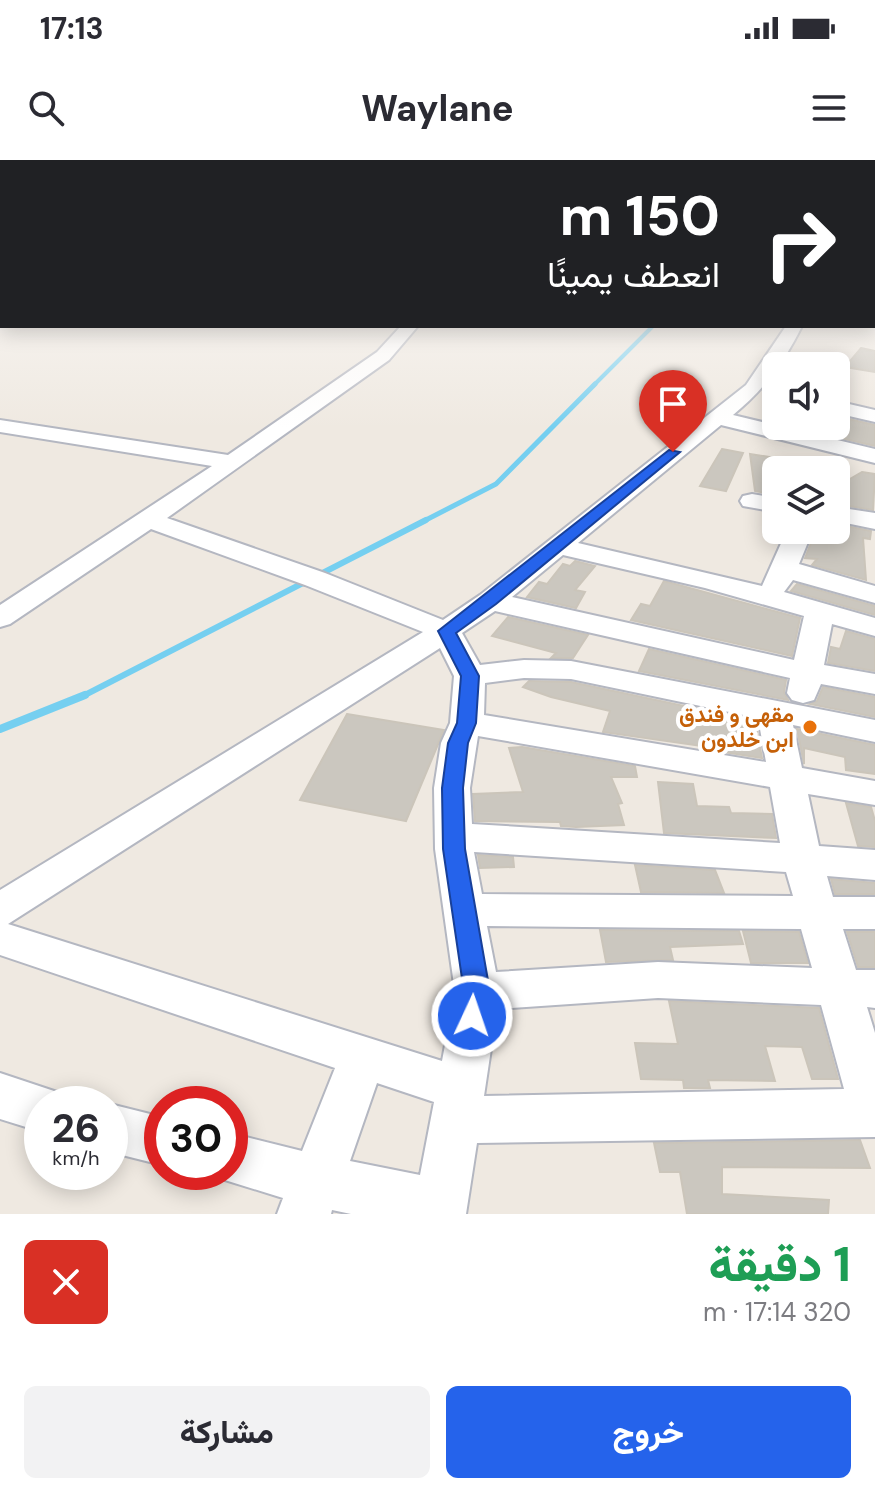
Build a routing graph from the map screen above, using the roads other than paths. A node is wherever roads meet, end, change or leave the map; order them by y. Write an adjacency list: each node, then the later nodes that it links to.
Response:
1 (407, 329): 12 (street)
2 (792, 329): 3 (street)
3 (781, 352)
4 (762, 394): 7 (street)
5 (850, 410): 6 (street)
6 (874, 414)
7 (718, 418): 9 (street); 17 (street)
8 (0, 426): 12 (street)
9 (826, 446): 10 (street); 11 (street)
10 (823, 456)
11 (875, 456)
12 (231, 462): 14 (street)
13 (850, 517): 15 (street)
14 (146, 519): 22 (street); 27 (street)
15 (875, 521)
16 (795, 544): 18 (street)
17 (559, 546): 21 (street); 23 (street)
18 (786, 569): 20 (street); 21 (street)
19 (0, 591): 22 (street)
20 (875, 595)
21 (770, 596): 24 (street)
22 (34, 597): 25 (street)
23 (490, 601): 27 (street); 28 (street)
24 (820, 610): 26 (street); 28 (street)
25 (0, 618)
26 (875, 627)
27 (446, 631): 29 (street); 39 (street)
28 (807, 672): 30 (street); 31 (street)
29 (470, 676): 31 (street); 32 (street)
30 (875, 684)
31 (786, 713): 33 (street); 34 (street)
32 (467, 723): 34 (street); 36 (street)
33 (875, 731)
34 (787, 777): 35 (street); 37 (street)
35 (875, 793)
36 (453, 837): 37 (street); 40 (street)
37 (803, 861): 38 (street); 41 (street)
38 (875, 865)
39 (0, 910)
40 (462, 910): 41 (street); 45 (street)
41 (817, 913): 42 (street); 44 (street)
42 (875, 913)
43 (0, 938): 46 (street)
44 (856, 988): 45 (street); 50 (street)
45 (477, 992): 49 (street)
46 (362, 1059): 49 (street); 52 (street)
47 (0, 1096): 48 (street)
48 (24, 1103)
49 (455, 1104): 50 (street); 53 (street)
50 (875, 1112)
51 (248, 1167): 52 (street)
52 (310, 1197): 53 (street)
53 (439, 1210)

